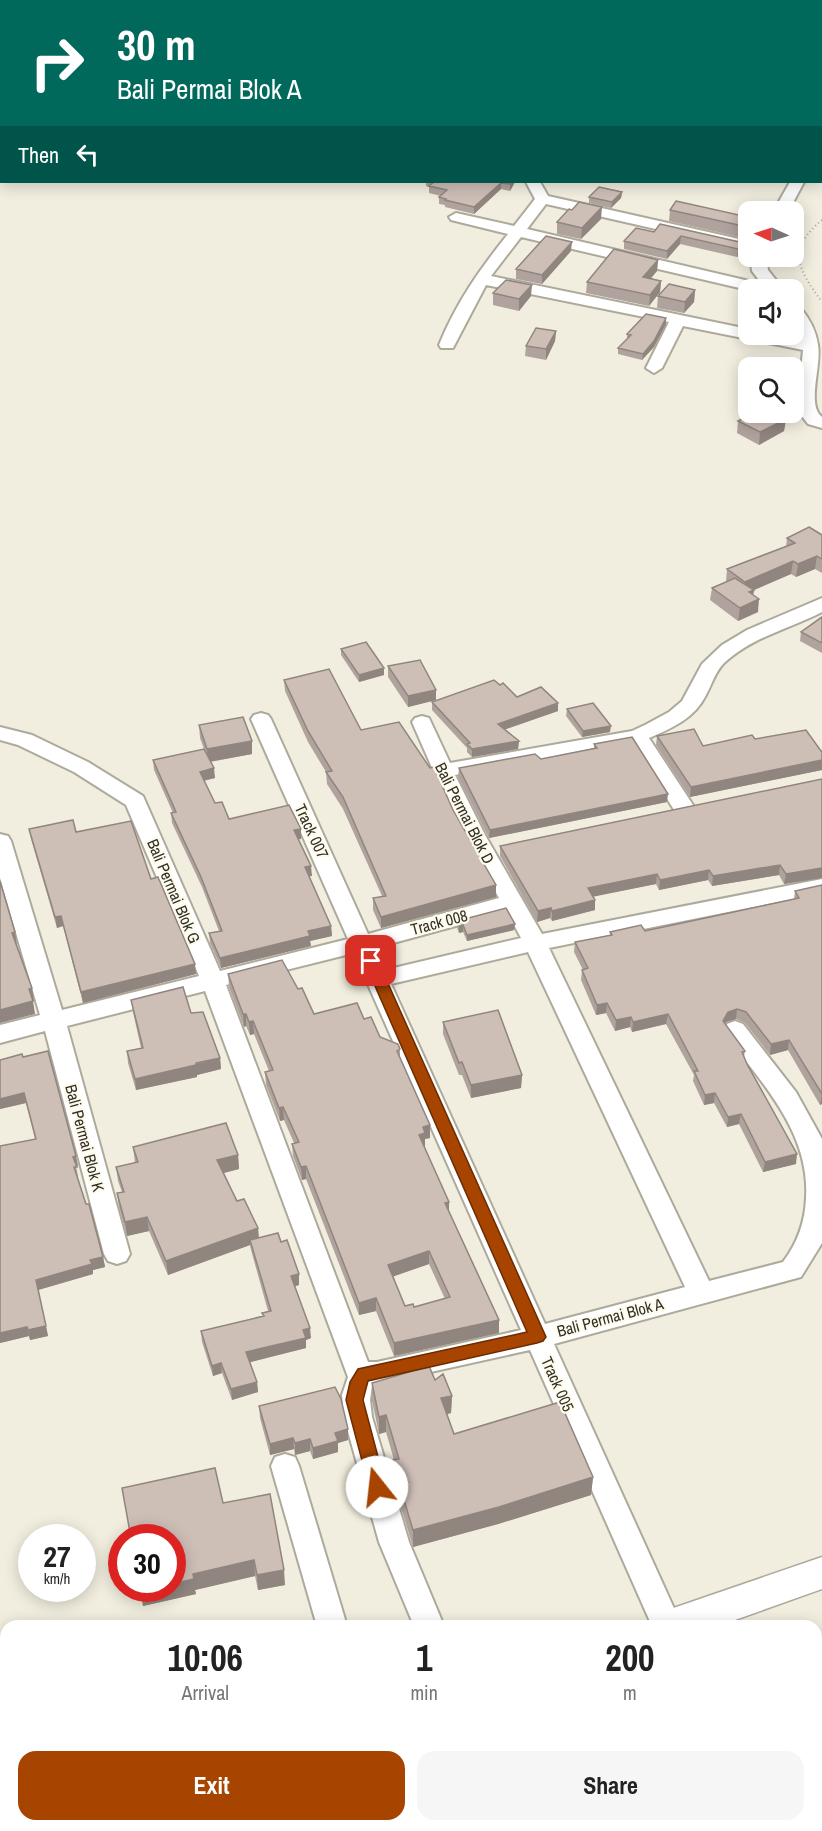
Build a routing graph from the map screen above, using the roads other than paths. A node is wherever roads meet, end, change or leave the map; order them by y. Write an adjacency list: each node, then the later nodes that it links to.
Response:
1 (534, 183): 3 (street)
2 (796, 183): 4 (street)
3 (543, 199): 6 (street); 7 (street)
4 (786, 201)
5 (456, 216): 6 (street)
6 (518, 231): 8 (street); 9 (street)
7 (738, 243)
8 (481, 279): 10 (street); 13 (street)
9 (738, 283)
10 (678, 320): 12 (street); 16 (street)
11 (804, 331): 15 (street)
12 (738, 332)
13 (447, 345)
14 (801, 345): 15 (street)
15 (811, 347): 17 (street)
16 (654, 368)
17 (822, 423)
18 (822, 604): 22 (street)
19 (261, 719): 32 (street, Track 007)
20 (422, 722): 23 (street, Bali Permai Blok D)
21 (0, 733): 35 (street, Bali Permai Blok G)
22 (637, 736): 23 (street); 25 (street)
23 (443, 771): 29 (street, Bali Permai Blok D)
24 (707, 803): 25 (street)
25 (684, 808): 26 (street)
26 (662, 813)
27 (0, 841): 36 (street, Bali Permai Blok K)
28 (504, 845): 29 (street)
29 (482, 850): 31 (street, Bali Permai Blok D)
30 (822, 886): 33 (street)
31 (514, 902): 32 (street, Track 008); 33 (street)
32 (363, 943): 34 (street, Track 005); 35 (street, Track 008)
33 (535, 943): 34 (street); 41 (street)
34 (379, 979): 42 (street, Track 005)
35 (213, 981): 36 (street, Track 008); 43 (street)
36 (54, 1022): 38 (street, Track 008); 40 (street, Bali Permai Blok K)
37 (735, 1030): 39 (street, Bali Permai Blok A)
38 (0, 1034)
39 (813, 1127): 41 (street, Bali Permai Blok A)
40 (117, 1254)
41 (701, 1292): 42 (street, Bali Permai Blok A)
42 (537, 1337): 43 (street, Bali Permai Blok A); 48 (street, Track 005)
43 (363, 1374): 47 (street)
44 (285, 1466): 46 (street)
45 (822, 1573): 49 (street)
46 (330, 1620)
47 (426, 1620)
48 (665, 1620)
49 (686, 1620)

